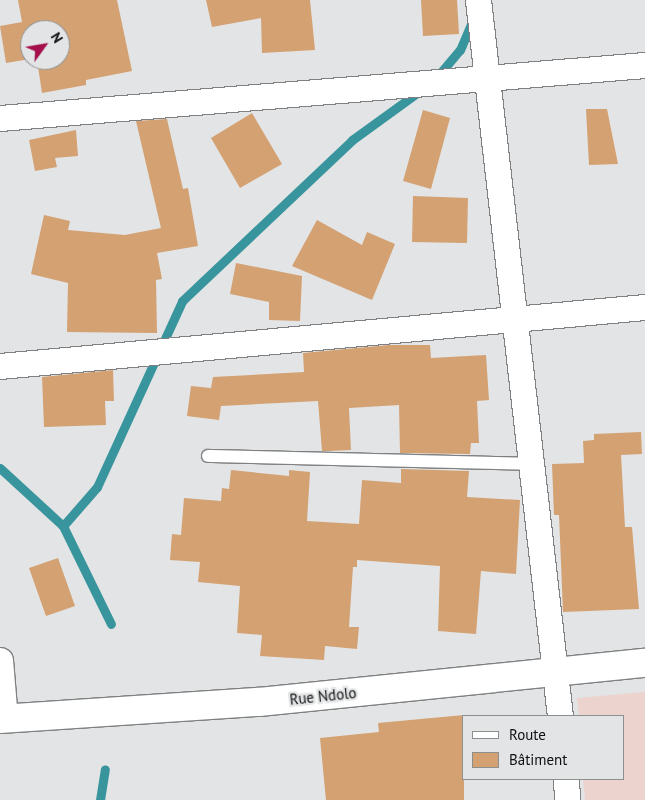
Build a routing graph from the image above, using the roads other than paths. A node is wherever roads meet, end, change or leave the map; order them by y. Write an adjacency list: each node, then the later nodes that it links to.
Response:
1 (478, 0): 3 (street)
2 (645, 65): 3 (street)
3 (487, 78): 4 (street); 6 (street)
4 (0, 118)
5 (645, 307): 6 (street)
6 (515, 319): 7 (street); 9 (street)
7 (0, 366)
8 (208, 456): 9 (lane)
9 (530, 464): 12 (street)
10 (0, 660): 14 (street)
11 (645, 663): 12 (main road, Rue Ndolo)
12 (556, 670): 13 (street); 14 (main road, Rue Ndolo)
13 (560, 715)
14 (2, 719)
15 (566, 780): 16 (street)
16 (567, 800)

